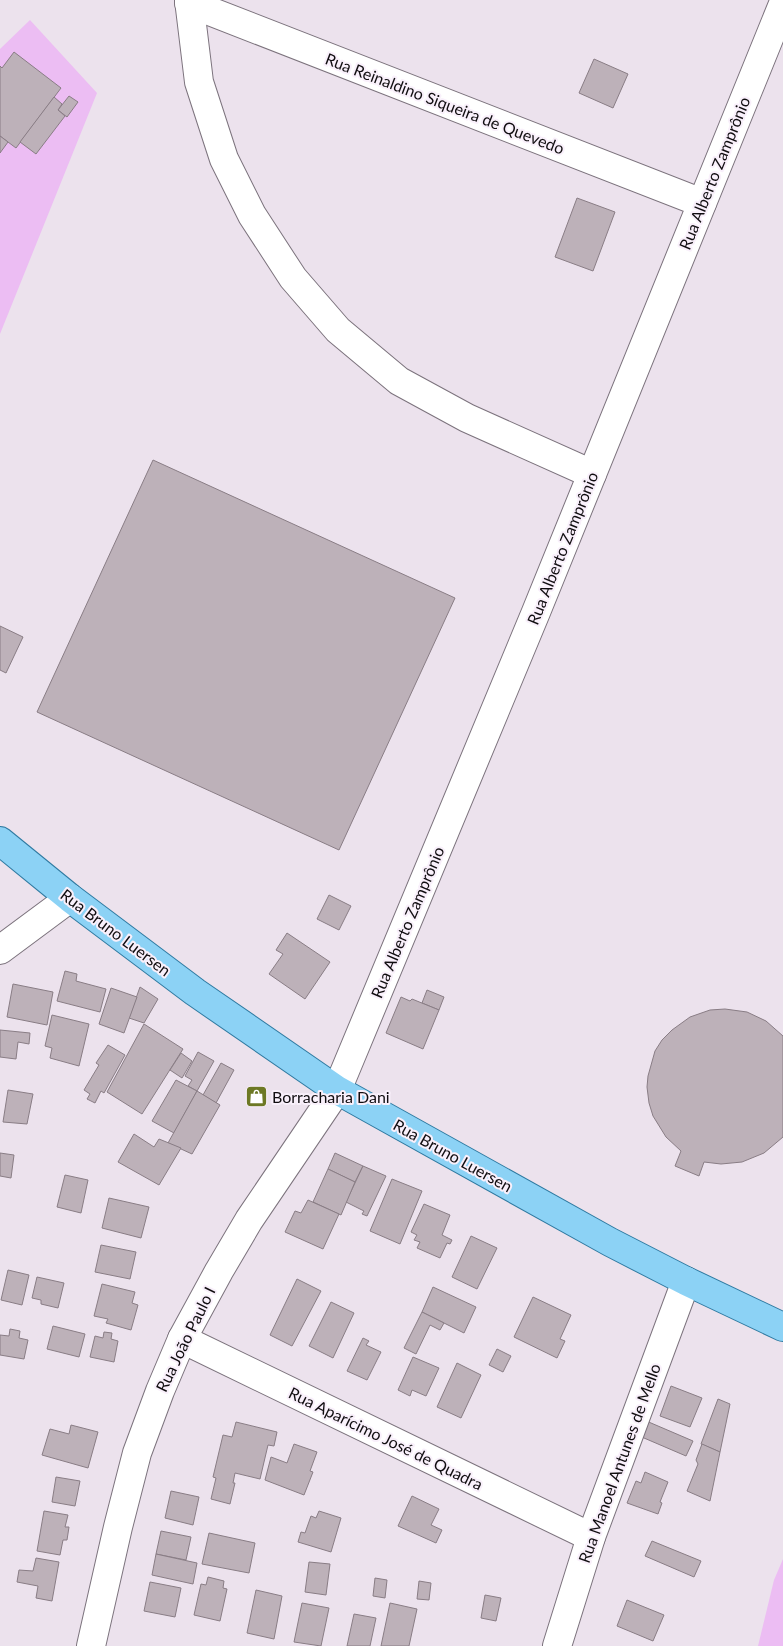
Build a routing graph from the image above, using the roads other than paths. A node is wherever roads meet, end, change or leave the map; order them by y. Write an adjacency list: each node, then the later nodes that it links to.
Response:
1 (189, 2): 3 (street, Rua Reinaldino Siqueira de Quevedo); 4 (street)
2 (783, 4): 3 (street, Rua Alberto Zamprônio)
3 (702, 203): 4 (street, Rua Alberto Zamprônio)
4 (592, 474): 8 (street, Rua Alberto Zamprônio)
5 (0, 841): 6 (main road, Rua Bruno Luersen)
6 (70, 898): 7 (street); 8 (main road, Rua Bruno Luersen)
7 (0, 950)
8 (337, 1090): 9 (main road, Rua Bruno Luersen); 11 (street, Rua João Paulo I)
9 (686, 1282): 10 (main road, Rua Bruno Luersen); 12 (street, Rua Manoel Antunes de Mello)
10 (783, 1327)
11 (182, 1338): 12 (street, Rua Aparícimo José de Quadra); 13 (street, Rua João Paulo I)
12 (591, 1537): 14 (street, Rua Manoel Antunes de Mello)
13 (94, 1645)
14 (557, 1646)

